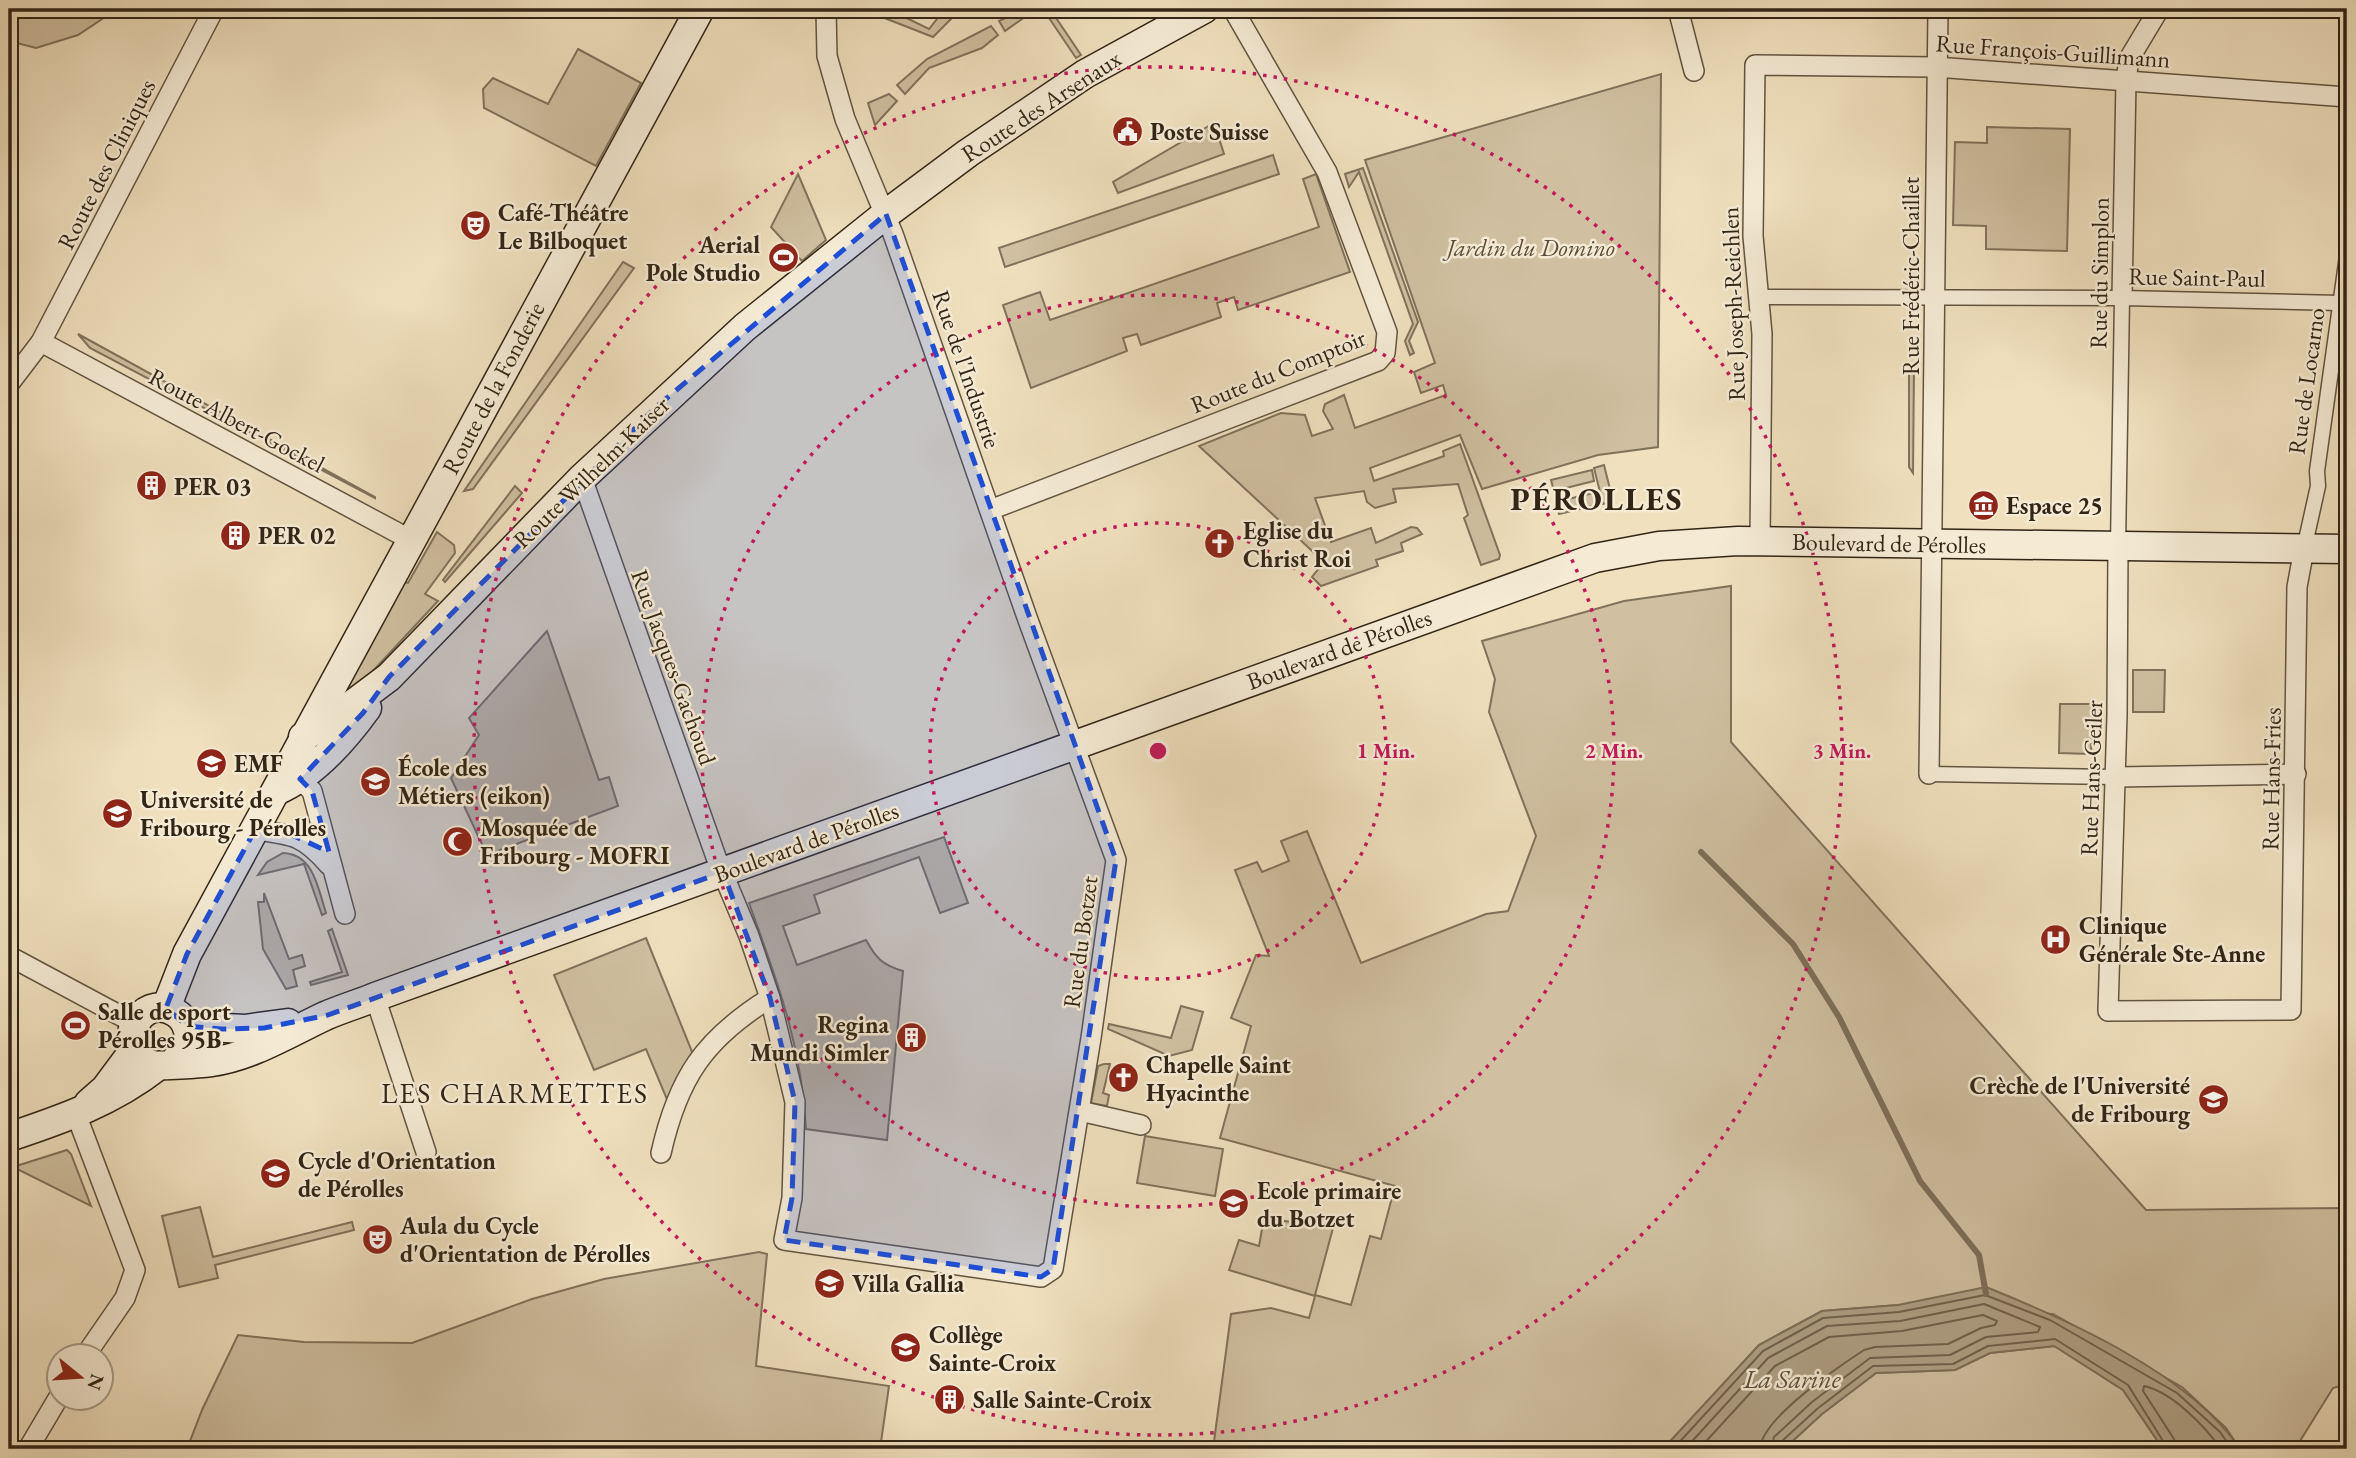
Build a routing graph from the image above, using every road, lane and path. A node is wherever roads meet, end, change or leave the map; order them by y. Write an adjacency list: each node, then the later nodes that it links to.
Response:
1 (214, 9): 20 (street, Route des Cliniques)
2 (700, 9): 24 (main road, Route de la Fonderie)
3 (826, 9): 14 (street, Rue de l'Industrie)
4 (1204, 9): 14 (main road, Route des Arsenaux)
5 (1233, 9): 23 (street, Route du Comptoir)
6 (1678, 9): 11 (street)
7 (1938, 9): 10 (street, Rue Frédéric-Chaillet)
8 (2159, 9): 12 (street, Rue du Simplon)
9 (1755, 65): 10 (street, Rue François-Guillimann); 16 (street, Rue Joseph-Reichlen)
10 (1935, 67): 12 (street, Rue François-Guillimann); 18 (street, Rue Frédéric-Chaillet)
11 (1695, 71)
12 (2126, 80): 13 (street, Rue François-Guillimann); 17 (street, Rue du Simplon)
13 (2347, 97)
14 (886, 214): 22 (main road, Route Wilhelm-Kaiser); 23 (street, Rue de l'Industrie)
15 (2347, 256): 19 (street, Rue de Locarno)
16 (1758, 297): 18 (street, Rue Saint-Paul); 25 (street, Rue Joseph-Reichlen)
17 (2122, 298): 18 (street, Rue Saint-Paul); 19 (street, Rue Saint-Paul); 27 (street, Rue du Simplon)
18 (1934, 299): 26 (street, Rue Frédéric-Chaillet)
19 (2340, 303): 28 (street, Rue de Locarno)
20 (41, 342): 21 (street, Route des Cliniques); 24 (street, Route Albert-Gockel)
21 (9, 384)
22 (582, 478): 30 (main road, Route Wilhelm-Kaiser); 39 (street, Rue Jacques-Gachoud)
23 (990, 510): 32 (street, Rue de l'Industrie)
24 (411, 540): 31 (main road, Route de la Fonderie)
25 (1760, 541): 26 (main road, Boulevard de Pérolles); 32 (main road, Boulevard de Pérolles)
26 (1931, 543): 27 (main road, Boulevard de Pérolles); 33 (street, Rue Frédéric-Chaillet)
27 (2119, 546): 28 (main road, Boulevard de Pérolles); 35 (street, Rue Hans-Geiler)
28 (2304, 548): 29 (main road, Boulevard de Pérolles); 34 (street, Rue Hans-Fries)
29 (2347, 549)
30 (389, 677): 31 (main road, Route Wilhelm-Kaiser); 36 (main road)
31 (303, 737): 36 (main road, Route de la Fonderie)
32 (1075, 744): 39 (main road, Boulevard de Pérolles); 49 (street, Rue du Botzet)
33 (1929, 774): 35 (street)
34 (2296, 774): 35 (street); 44 (street, Rue Hans-Fries)
35 (2116, 777): 44 (street, Rue Hans-Geiler)
36 (288, 780): 37 (main road); 38 (street)
37 (255, 830): 38 (street); 46 (main road)
38 (330, 865): 40 (street)
39 (723, 872): 42 (main road, Boulevard de Pérolles); 43 (street, Rue Jacques-Gachoud)
40 (345, 914)
41 (9, 956): 47 (street)
42 (375, 997): 45 (main road, Boulevard de Pérolles); 53 (street)
43 (770, 998): 54 (street); 55 (street, Rue Jacques-Gachoud)
44 (2108, 1011)
45 (328, 1015): 46 (main road, Boulevard de Pérolles); 48 (main road, Boulevard de Pérolles)
46 (176, 1017): 47 (main road, Boulevard de Pérolles); 48 (main road)
47 (134, 1037): 48 (main road); 50 (main road)
48 (166, 1064): 50 (main road)
49 (1080, 1111): 51 (street); 55 (street, Rue du Botzet)
50 (76, 1114): 52 (main road); 56 (street)
51 (1140, 1125)
52 (9, 1137)
53 (426, 1152)
54 (661, 1153)
55 (1053, 1269)
56 (95, 1342)
57 (50, 1412): 58 (street)
58 (28, 1449)

